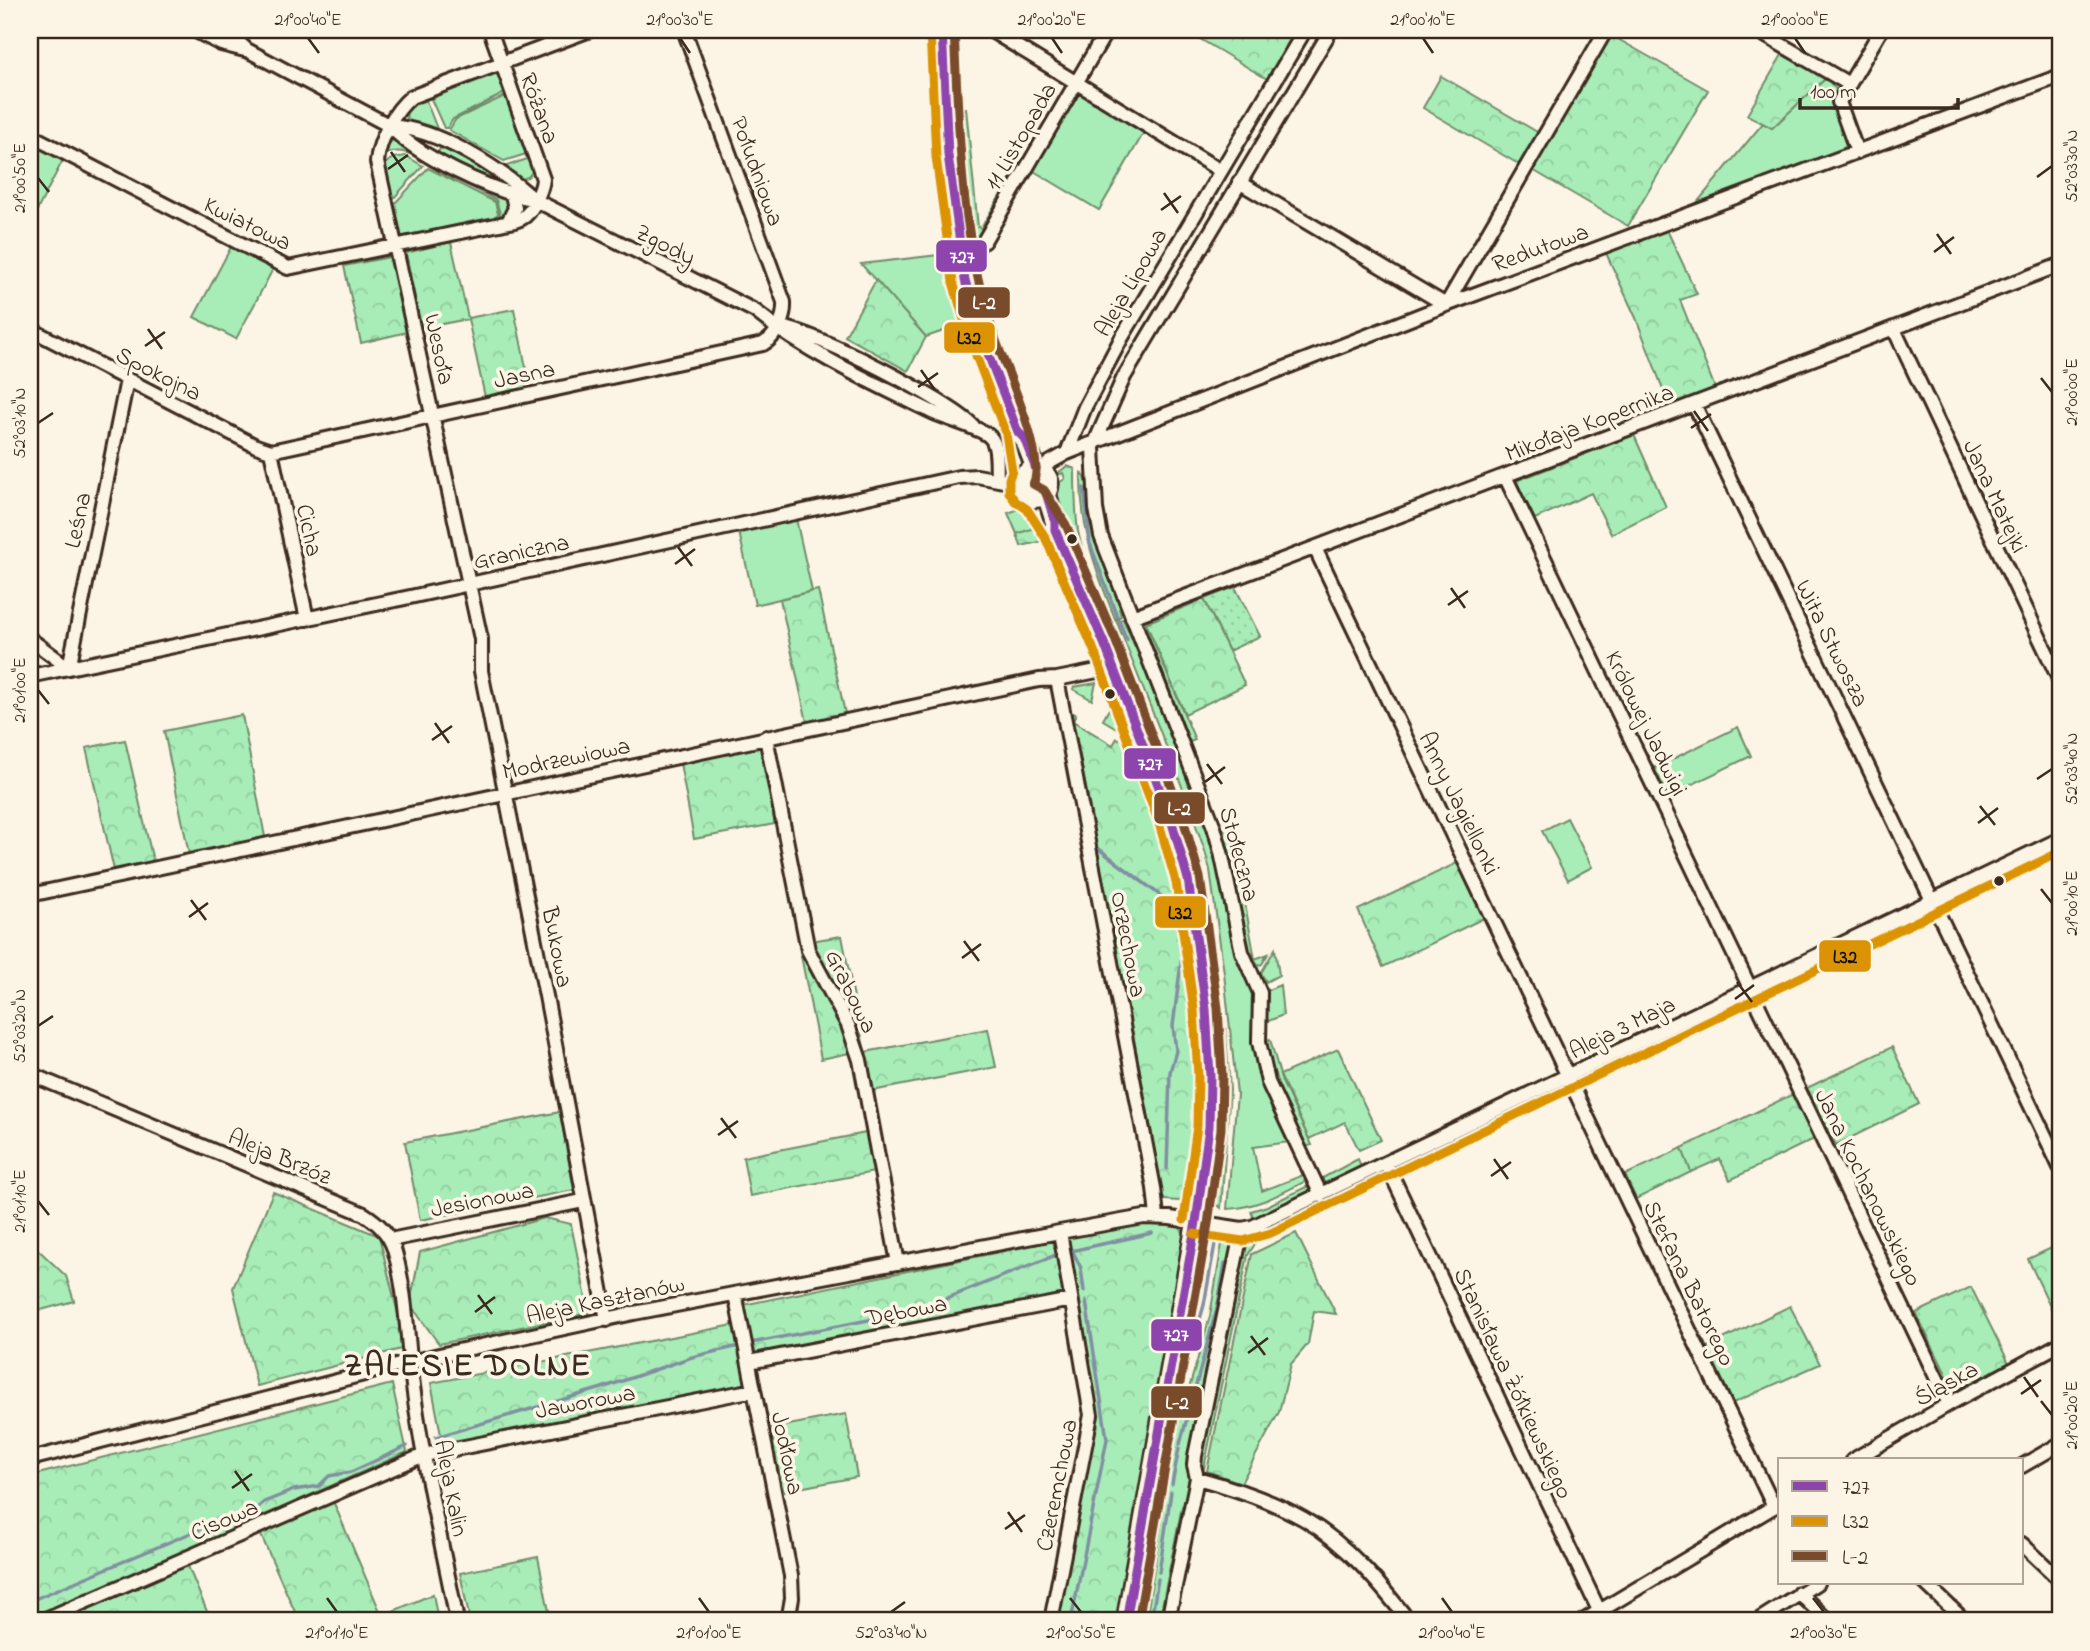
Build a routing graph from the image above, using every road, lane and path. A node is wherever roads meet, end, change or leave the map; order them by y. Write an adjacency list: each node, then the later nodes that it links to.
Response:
1 (194, 30): 14 (street)
2 (220, 30): 14 (street)
3 (490, 30): 15 (street, Różana)
4 (590, 30): 15 (street, Wesoła)
5 (684, 30): 32 (street, Południowa)
6 (942, 30): 29 (street)
7 (990, 30): 17 (street)
8 (1107, 30): 17 (street, 11 Listopada)
9 (1305, 30): 23 (street, Aleja Lipowa)
10 (1331, 30): 24 (street, Aleja Lipowa)
11 (1606, 30): 31 (street)
12 (1756, 30): 18 (street)
13 (1881, 30): 18 (street)
14 (247, 50): 19 (street)
15 (502, 63): 19 (street, Wesoła); 22 (street, Różana)
16 (2060, 76): 21 (street, Redutowa)
17 (1076, 83): 23 (street); 29 (street, 11 Listopada)
18 (1849, 84): 21 (street)
19 (390, 125): 25 (street); 25 (street); 28 (street, Wesoła)
20 (30, 135): 28 (street, Kwiatowa)
21 (1857, 152): 31 (street, Redutowa)
22 (537, 160): 25 (street); 26 (street, Różana)
23 (1221, 171): 40 (street, Aleja Lipowa)
24 (1239, 183): 31 (street); 38 (street, Aleja Lipowa)
25 (515, 189): 26 (street, Zgody); 27 (street)
26 (535, 200): 27 (street, Kwiatowa); 32 (street, Zgody)
27 (508, 222): 28 (street, Kwiatowa)
28 (396, 247): 37 (street, Wesoła)
29 (961, 252): 41 (street)
30 (2060, 265): 34 (street, Mikołaja Kopernika)
31 (1446, 305): 38 (street, Redutowa)
32 (779, 327): 37 (street, Jasna); 43 (street, Zgody)
33 (30, 329): 35 (street, Spokojna)
34 (1894, 329): 36 (street, Mikołaja Kopernika); 54 (street, Jana Matejki)
35 (127, 380): 39 (street, Spokojna); 50 (street, Leśna)
36 (1694, 404): 42 (street, Mikołaja Kopernika); 59 (street, Wita Stwosza)
37 (433, 416): 39 (street, Jasna); 46 (street, Wesoła)
38 (1094, 442): 40 (street, Redutowa); 47 (street, Stołeczna)
39 (271, 451): 48 (street, Cicha)
40 (1067, 453): 41 (street, Redutowa)
41 (1031, 474): 43 (street, Graniczna); 44 (street); 44 (street)
42 (1505, 476): 45 (street, Mikołaja Kopernika); 60 (street, Królowej Jadwigi)
43 (997, 479): 46 (street, Graniczna)
44 (1040, 496): 51 (street)
45 (1315, 548): 47 (street, Mikołaja Kopernika); 62 (street, Anny Jagiellonki)
46 (469, 584): 48 (street, Graniczna); 56 (street, Bukowa)
47 (1132, 617): 65 (street, Stołeczna)
48 (307, 619): 50 (street, Graniczna)
49 (30, 639): 50 (street)
50 (69, 668): 52 (street, Graniczna)
51 (1112, 668): 53 (street, Modrzewiowa); 68 (street)
52 (30, 676)
53 (1057, 679): 55 (street, Modrzewiowa); 67 (street, Orzechowa)
54 (2060, 681)
55 (766, 737): 56 (street, Modrzewiowa); 72 (street, Grabowa)
56 (505, 792): 58 (street, Modrzewiowa); 66 (street, Bukowa)
57 (2060, 839): 59 (street, Aleja 3 Maja)
58 (30, 895)
59 (1934, 900): 60 (street, Aleja 3 Maja); 64 (street, Wita Stwosza)
60 (1750, 988): 62 (street, Aleja 3 Maja); 80 (street, Jana Kochanowskiego)
61 (30, 1074): 71 (street, Aleja Brzóz)
62 (1568, 1077): 63 (street, Aleja 3 Maja); 87 (street, Stefana Batorego)
63 (1386, 1163): 65 (street, Aleja 3 Maja); 93 (street, Stanisława Żółkiewskiego)
64 (2060, 1167)
65 (1321, 1195): 69 (street, Aleja 3 Maja)
66 (583, 1201): 71 (street, Jesionowa); 75 (street, Bukowa)
67 (1157, 1217): 68 (street, Aleja Kasztanów); 70 (street, Aleja Kasztanów)
68 (1196, 1222): 69 (street, Aleja 3 Maja); 98 (street)
69 (1242, 1229): 86 (street)
70 (1060, 1232): 72 (street, Aleja Kasztanów); 74 (street, Czeremchowa)
71 (390, 1240): 77 (street)
72 (898, 1263): 73 (street, Aleja Kasztanów)
73 (735, 1294): 75 (street, Aleja Kasztanów); 78 (street, Jodłowa)
74 (1071, 1300): 78 (street, Dębowa); 97 (street, Czeremchowa)
75 (607, 1320): 77 (street, Aleja Kasztanów)
76 (2060, 1344): 80 (street, Śląska)
77 (412, 1362): 82 (street, Aleja Kalin); 84 (street, Aleja Kasztanów)
78 (749, 1362): 79 (street, Jodłowa)
79 (754, 1390): 82 (street, Jaworowa); 96 (street, Jodłowa)
80 (1949, 1404): 83 (street, Śląska)
81 (2060, 1444): 85 (street)
82 (424, 1455): 94 (street, Cisowa); 95 (street, Aleja Kalin)
83 (1856, 1458)
84 (30, 1459)
85 (2024, 1465)
86 (1197, 1478): 99 (street); 100 (street)
87 (1777, 1505): 93 (street)
88 (2024, 1546): 89 (street)
89 (2060, 1580)
90 (1815, 1584): 92 (street)
91 (1926, 1584): 104 (street)
92 (1799, 1593): 102 (street); 103 (street)
93 (1602, 1616): 101 (street)
94 (41, 1621)
95 (457, 1621)
96 (788, 1621)
97 (1051, 1621)
98 (1126, 1621)
99 (1168, 1621)
100 (1409, 1621)
101 (1583, 1621)
102 (1756, 1621)
103 (1828, 1621)
104 (1965, 1621)

